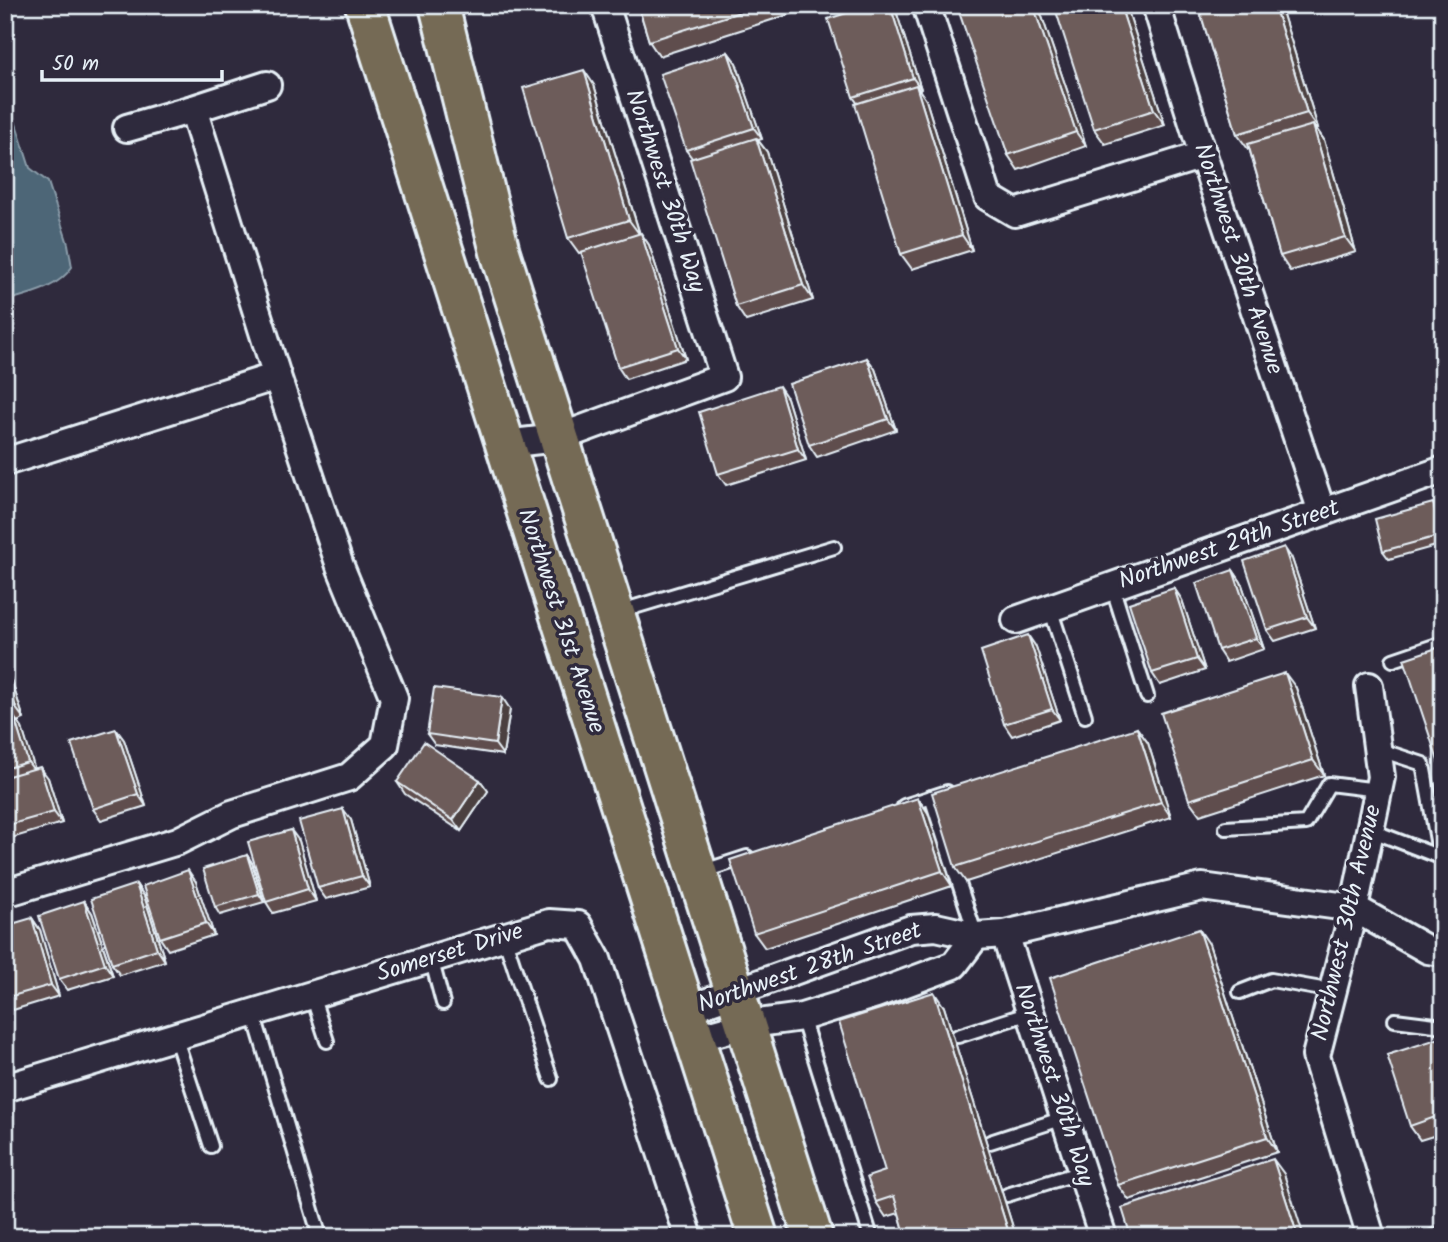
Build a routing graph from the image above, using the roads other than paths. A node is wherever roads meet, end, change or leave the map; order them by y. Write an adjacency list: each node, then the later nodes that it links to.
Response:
1 (365, 5): 12 (main road, Northwest 31st Avenue)
2 (439, 5): 11 (main road)
3 (606, 5): 11 (street, Northwest 30th Way)
4 (926, 5): 9 (street)
5 (1157, 5): 9 (street, Northwest 30th Avenue)
6 (267, 85): 7 (street)
7 (193, 109): 8 (street); 10 (street)
8 (127, 128)
9 (1203, 155): 15 (street, Northwest 30th Avenue)
10 (277, 376): 13 (street); 36 (street)
11 (558, 438): 12 (street); 19 (main road)
12 (504, 444): 52 (main road, Northwest 31st Avenue)
13 (5, 462)
14 (1443, 470): 15 (street, Northwest 29th Street)
15 (1322, 512): 17 (street, Northwest 29th Street)
16 (834, 547): 19 (lane)
17 (1112, 586): 18 (street, Northwest 29th Street); 24 (lane)
18 (1050, 608): 20 (street, Northwest 29th Street); 25 (lane)
19 (614, 613): 35 (main road)
20 (1016, 620)
21 (1443, 643): 22 (lane)
22 (1393, 660)
23 (1369, 686): 26 (street, Northwest 30th Avenue)
24 (1147, 696)
25 (1085, 716)
26 (1377, 749): 28 (street, Northwest 30th Avenue); 34 (lane)
27 (957, 788): 29 (lane)
28 (1378, 790): 31 (lane); 32 (street, Northwest 30th Avenue)
29 (930, 797): 30 (lane); 40 (lane)
30 (892, 810)
31 (1226, 828)
32 (1370, 830): 34 (lane); 37 (street, Northwest 30th Avenue)
33 (764, 851): 35 (lane)
34 (1441, 860)
35 (697, 873): 47 (main road)
36 (5, 893)
37 (1354, 908): 38 (street, Northwest 28th Street); 41 (street, Northwest 28th Street); 43 (street, Northwest 30th Avenue)
38 (1005, 934): 40 (street, Northwest 28th Street); 49 (street, Northwest 30th Way)
39 (504, 936): 42 (street, Somerset Drive); 57 (lane); 66 (street, Somerset Drive)
40 (976, 936): 47 (street, Northwest 28th Street); 50 (street, Northwest 28th Street)
41 (1443, 952)
42 (431, 958): 45 (street, Somerset Drive); 46 (lane)
43 (1333, 991): 44 (lane); 71 (street, Northwest 30th Avenue)
44 (1240, 992)
45 (312, 995): 48 (street, Somerset Drive); 56 (lane)
46 (443, 1003)
47 (740, 1009): 50 (street, Northwest 28th Street); 52 (street, Northwest 28th Street); 68 (main road)
48 (253, 1012): 54 (street, Somerset Drive); 65 (lane)
49 (1030, 1013): 55 (lane); 59 (street, Northwest 30th Way)
50 (802, 1017): 69 (lane)
51 (1395, 1020): 53 (lane)
52 (689, 1025): 67 (main road, Northwest 31st Avenue)
53 (1443, 1026)
54 (175, 1036): 58 (street, Somerset Drive); 61 (lane)
55 (958, 1036)
56 (327, 1041)
57 (551, 1079)
58 (5, 1088)
59 (1064, 1118): 60 (lane); 62 (street, Northwest 30th Way)
60 (990, 1142)
61 (211, 1146)
62 (1082, 1172): 63 (lane); 70 (street, Northwest 30th Way)
63 (1007, 1195)
64 (1443, 1233): 72 (lane)
65 (320, 1237)
66 (689, 1237)
67 (758, 1237)
68 (813, 1237)
69 (872, 1237)
70 (1103, 1237)
71 (1371, 1237)
72 (1432, 1237)

